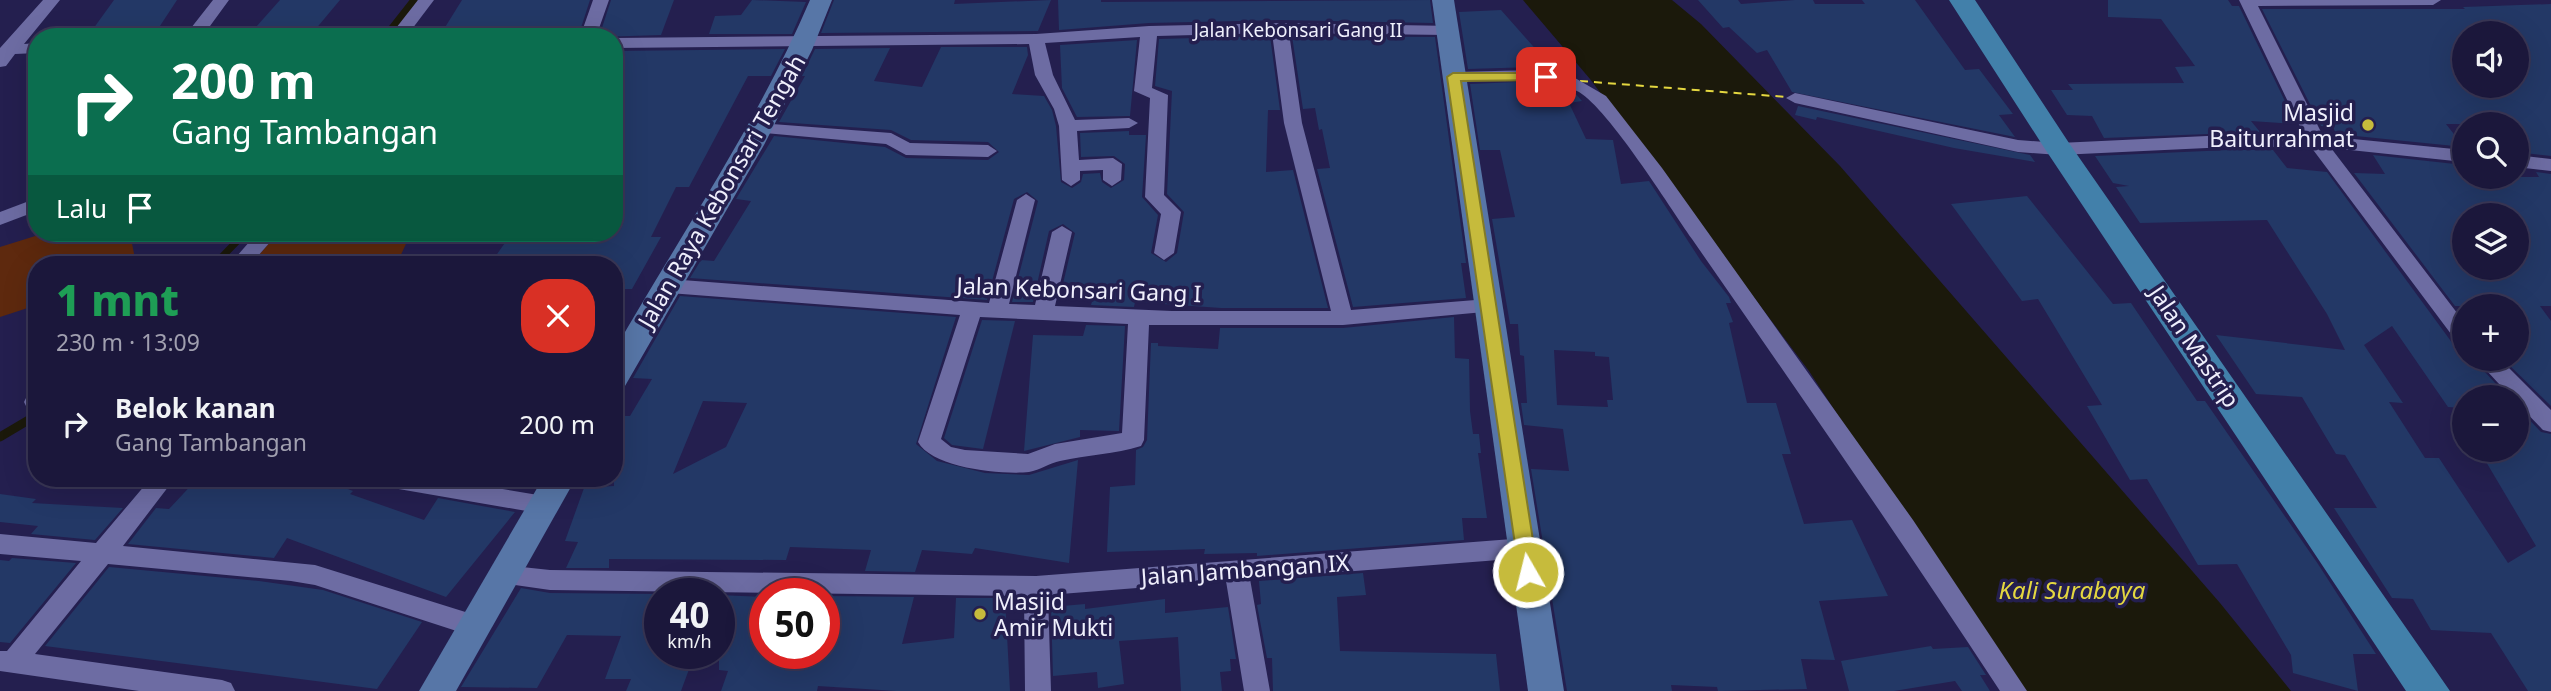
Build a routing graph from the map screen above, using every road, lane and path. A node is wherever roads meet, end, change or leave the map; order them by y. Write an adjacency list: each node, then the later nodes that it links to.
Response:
1 (52, 0): 20 (street)
2 (221, 0): 10 (street)
3 (426, 0): 11 (street)
4 (601, 0): 12 (street)
5 (821, 0): 17 (main road, Jalan Raya Kebonsari Tengah)
6 (1443, 0): 14 (main road)
7 (1962, 0): 27 (main road, Jalan Mastrip)
8 (2247, 0): 9 (street); 26 (street)
9 (2433, 0)
10 (199, 28)
11 (404, 28)
12 (591, 28)
13 (1280, 28): 14 (street, Jalan Kebonsari Gang II); 15 (street, Jalan Kebonsari Gang II); 46 (street)
14 (1447, 30): 21 (main road)
15 (1149, 31): 16 (street, Jalan Kebonsari Gang II); 38 (street)
16 (1036, 39): 17 (street, Jalan Kebonsari Gang II); 24 (street)
17 (805, 42): 18 (street, Jalan Kebonsari Gang II); 25 (main road, Jalan Raya Kebonsari Tengah)
18 (623, 43)
19 (28, 50): 20 (street)
20 (4, 56)
21 (1453, 77): 41 (main road); 67 (street)
22 (1795, 98): 27 (street)
23 (1129, 123): 24 (street)
24 (1068, 126): 32 (street)
25 (759, 128): 28 (street); 40 (main road, Jalan Raya Kebonsari Tengah)
26 (2316, 141): 27 (street); 29 (street); 47 (street)
27 (2059, 149): 68 (main road, Jalan Mastrip)
28 (988, 151)
29 (2452, 155)
30 (2529, 162): 31 (street)
31 (2551, 165)
32 (1112, 180)
33 (1026, 200): 43 (street)
34 (28, 208): 35 (street)
35 (0, 219)
36 (1062, 232): 44 (street)
37 (260, 242): 39 (street)
38 (1164, 253)
39 (247, 256)
40 (669, 286): 42 (street, Jalan Kebonsari Gang I); 48 (main road, Jalan Raya Kebonsari Tengah)
41 (1488, 306): 46 (street, Jalan Kebonsari Gang I); 55 (main road)
42 (972, 310): 43 (street, Jalan Kebonsari Gang I); 45 (street)
43 (997, 312): 44 (street, Jalan Kebonsari Gang I)
44 (1044, 314): 45 (street, Jalan Kebonsari Gang I)
45 (1139, 317): 46 (street, Jalan Kebonsari Gang I)
46 (1343, 318)
47 (2452, 321)
48 (623, 360)
49 (2499, 371): 50 (street)
50 (2551, 424)
51 (156, 487): 56 (street)
52 (501, 487): 53 (street)
53 (552, 491): 58 (main road)
54 (0, 544): 56 (street)
55 (1525, 548): 57 (street, Jalan Jambangan IX); 66 (main road)
56 (102, 551): 60 (street); 61 (street)
57 (1236, 569): 59 (street, Jalan Jambangan IX); 65 (street)
58 (504, 575): 59 (street, Jalan Jambangan IX); 60 (main road)
59 (1036, 586): 64 (street)
60 (475, 626): 63 (main road)
61 (7, 662): 62 (street)
62 (222, 691)
63 (437, 691)
64 (1038, 691)
65 (1256, 691)
66 (1546, 691)
67 (2014, 691)
68 (2429, 691)

